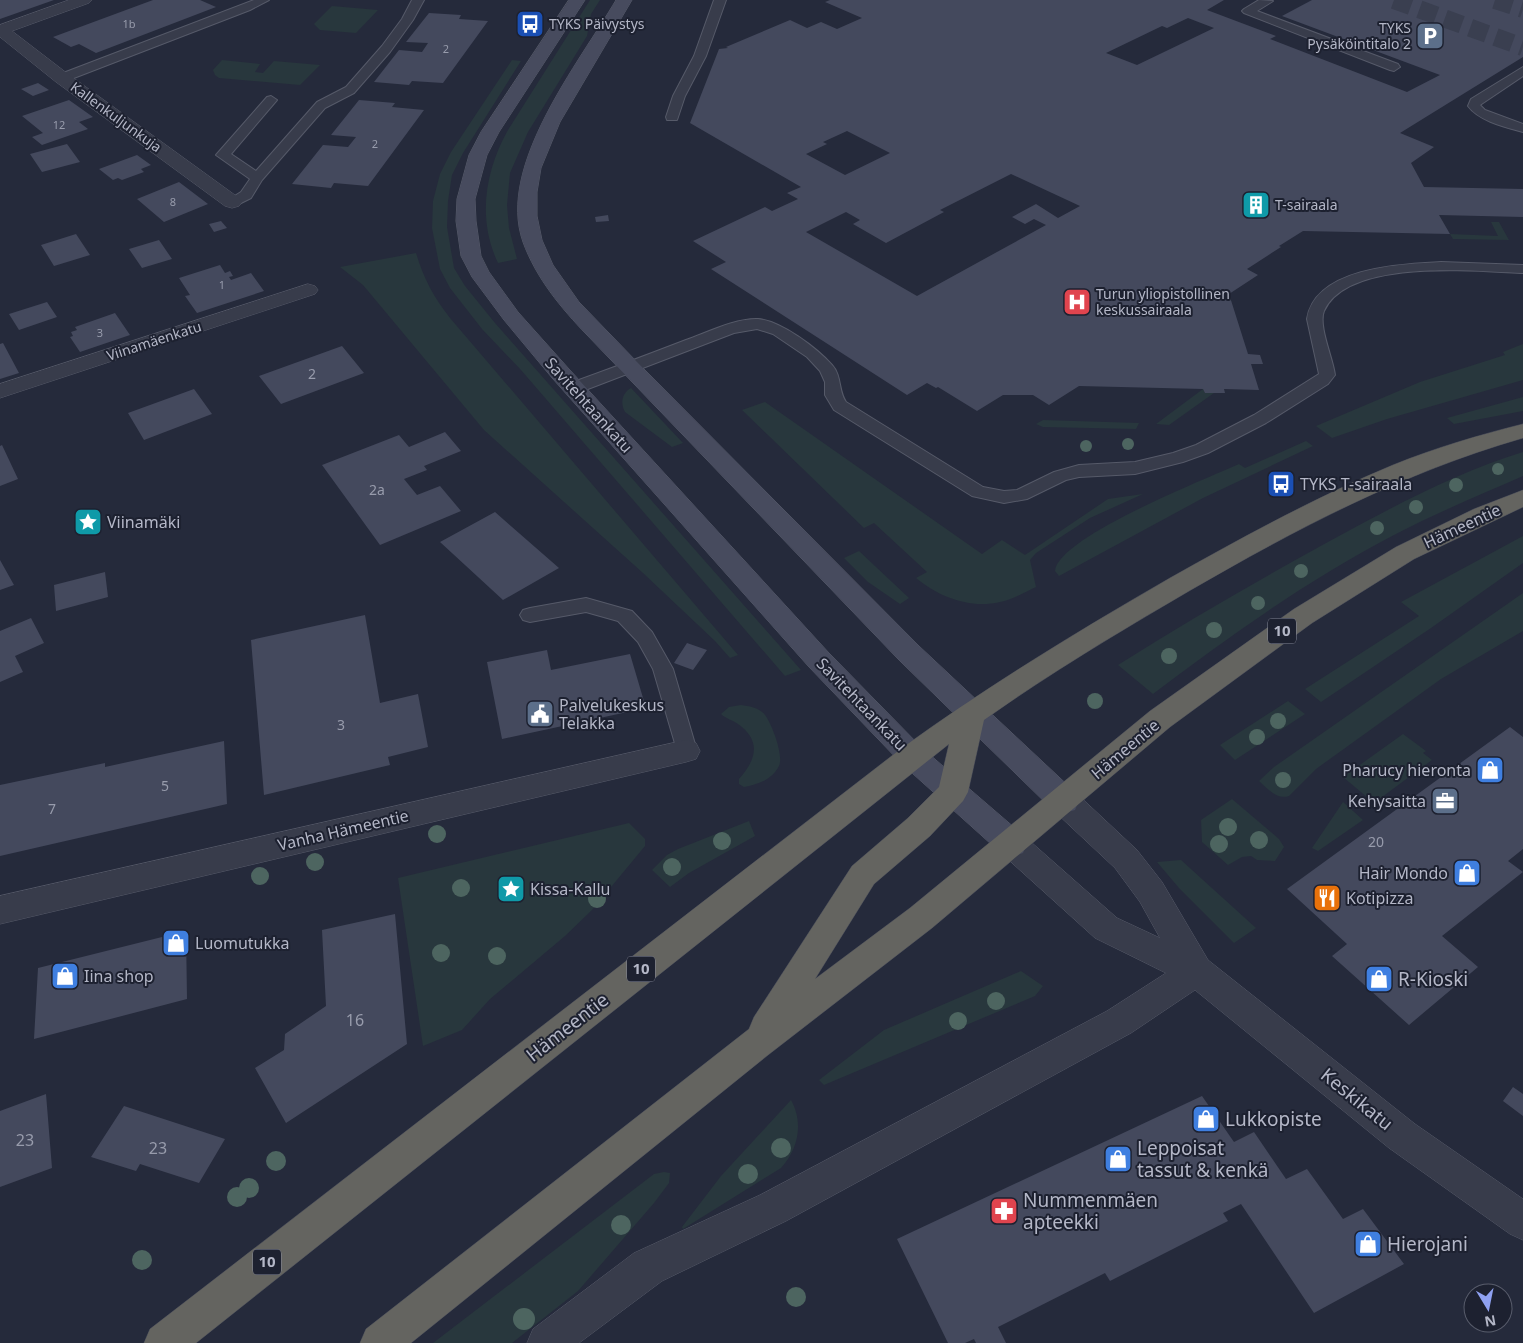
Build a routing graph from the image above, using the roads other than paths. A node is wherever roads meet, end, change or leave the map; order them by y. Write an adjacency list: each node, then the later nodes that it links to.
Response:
1 (84, 0): 8 (street)
2 (418, 0): 17 (lane)
3 (576, 0): 22 (main road, Savitehtaankatu)
4 (624, 0): 21 (main road)
5 (720, 0): 9 (lane)
6 (1267, 0): 11 (lane)
7 (258, 1): 13 (lane)
8 (1, 30): 13 (street, Kallenkuljunkuja)
9 (700, 56): 10 (lane); 15 (lane)
10 (715, 58)
11 (1394, 67)
12 (1523, 71): 16 (lane)
13 (62, 78): 18 (street, Kallenkuljunkuja)
14 (271, 100): 17 (lane)
15 (672, 117)
16 (1523, 128)
17 (257, 178): 18 (lane)
18 (232, 202)
19 (1523, 269): 21 (lane)
20 (308, 290): 23 (street, Viinamäenkatu)
21 (629, 367): 22 (lane); 27 (main road)
22 (574, 388): 29 (main road, Savitehtaankatu)
23 (0, 391)
24 (1523, 431): 27 (highway, Hämeentie / 10)
25 (1523, 498): 31 (highway, Hämeentie / 10)
26 (530, 615): 28 (lane)
27 (971, 713): 29 (highway, Hämeentie / 10); 30 (highway); 31 (main road)
28 (686, 752): 33 (street, Vanha Hämeentie)
29 (912, 756): 30 (main road, Savitehtaankatu); 37 (highway, Hämeentie / 10)
30 (953, 792): 32 (main road, Savitehtaankatu); 35 (highway, Hämeentie)
31 (1064, 800): 32 (highway, Hämeentie / 10); 34 (street, Keskikatu)
32 (1012, 844): 34 (street, Keskikatu); 35 (highway, Hämeentie / 10)
33 (0, 910)
34 (1196, 970): 36 (street, Keskikatu); 39 (street)
35 (756, 1044): 38 (highway, Hämeentie / 10)
36 (1523, 1221)
37 (164, 1343)
38 (380, 1343)
39 (546, 1343)

